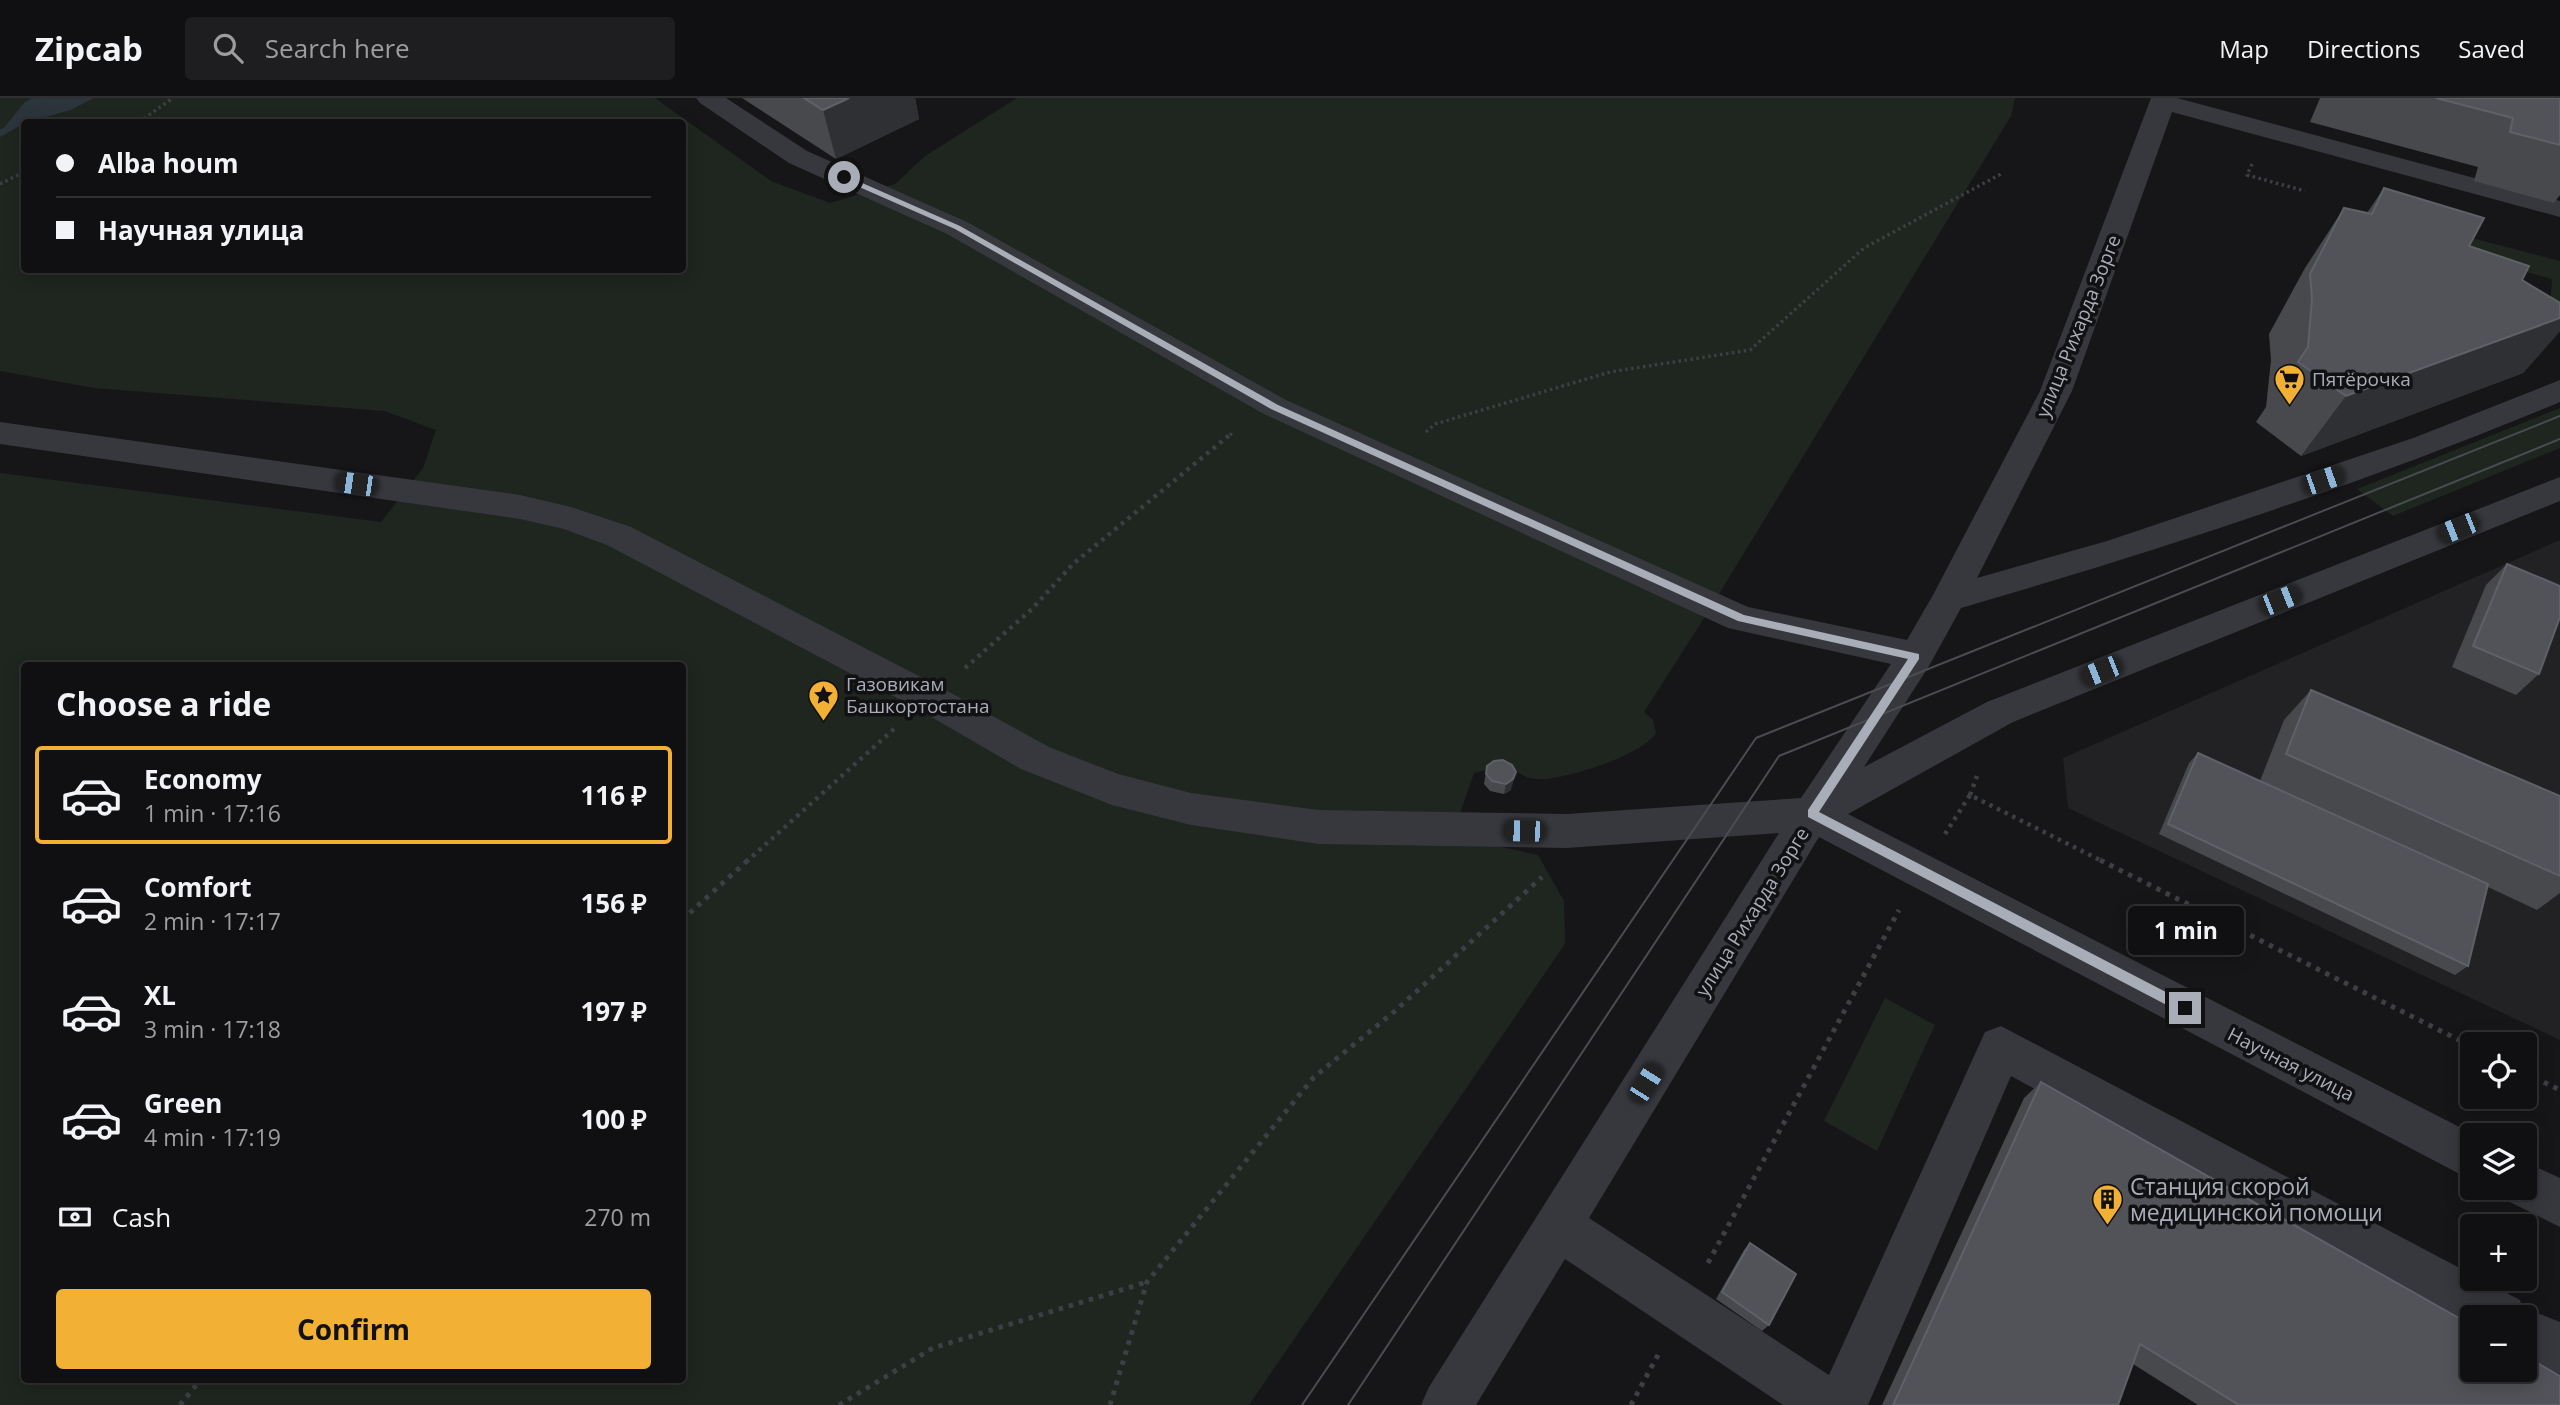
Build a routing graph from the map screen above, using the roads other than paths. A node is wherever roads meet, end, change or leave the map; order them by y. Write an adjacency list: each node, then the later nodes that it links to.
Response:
1 (709, 98): 9 (street)
2 (2164, 100): 3 (street); 8 (street, улица Рихарда Зорге)
3 (2220, 107): 4 (street)
4 (2560, 209)
5 (2560, 390): 8 (street)
6 (0, 433): 10 (street)
7 (2560, 488): 10 (street)
8 (1949, 599): 9 (street, улица Рихарда Зорге)
9 (1916, 656): 10 (street, улица Рихарда Зорге)
10 (1812, 814): 11 (street, Научная улица); 14 (street, улица Рихарда Зорге)
11 (2460, 1151)
12 (2537, 1191): 13 (street)
13 (2560, 1203)
14 (1558, 1226): 18 (street, улица Рихарда Зорге); 19 (street)
15 (2477, 1305): 20 (street)
16 (2537, 1337): 17 (street)
17 (2560, 1349)
18 (1447, 1405)
19 (1829, 1405)
20 (1843, 1405)

